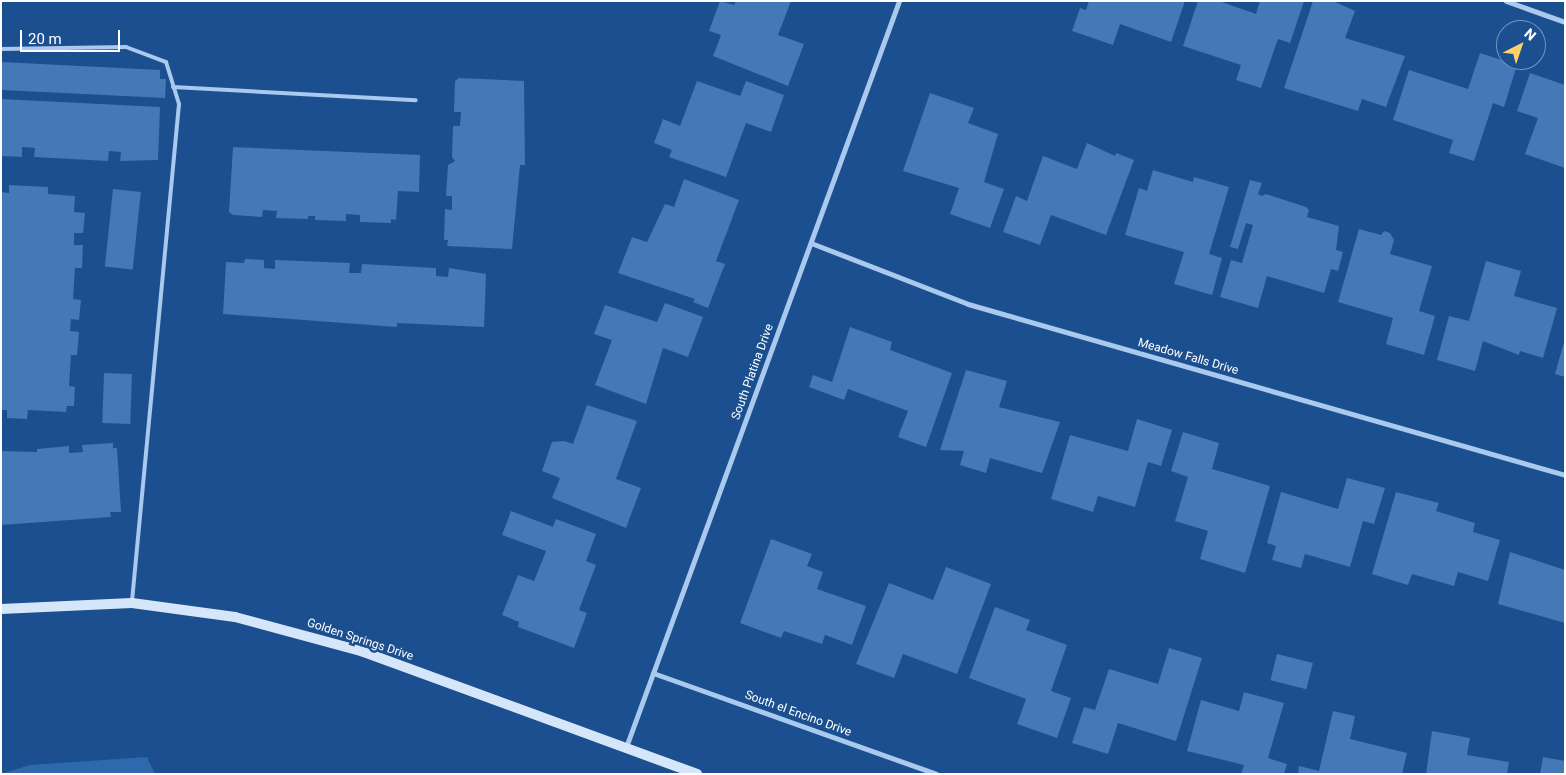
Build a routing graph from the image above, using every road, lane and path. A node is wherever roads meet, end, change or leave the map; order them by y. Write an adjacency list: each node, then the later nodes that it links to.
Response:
1 (898, 1): 7 (street, South Platina Drive)
2 (1506, 1): 3 (street)
3 (1565, 22)
4 (1, 49): 5 (lane)
5 (173, 87): 6 (lane); 9 (lane)
6 (416, 100)
7 (811, 243): 8 (street, Meadow Falls Drive); 11 (street, South Platina Drive)
8 (1565, 475)
9 (132, 603): 10 (main road, Golden Springs Drive); 12 (main road, Golden Springs Drive)
10 (1, 609)
11 (653, 672): 12 (street, South Platina Drive); 14 (street, South el Encino Drive)
12 (625, 749): 13 (main road, Golden Springs Drive)
13 (697, 774)
14 (936, 774)

